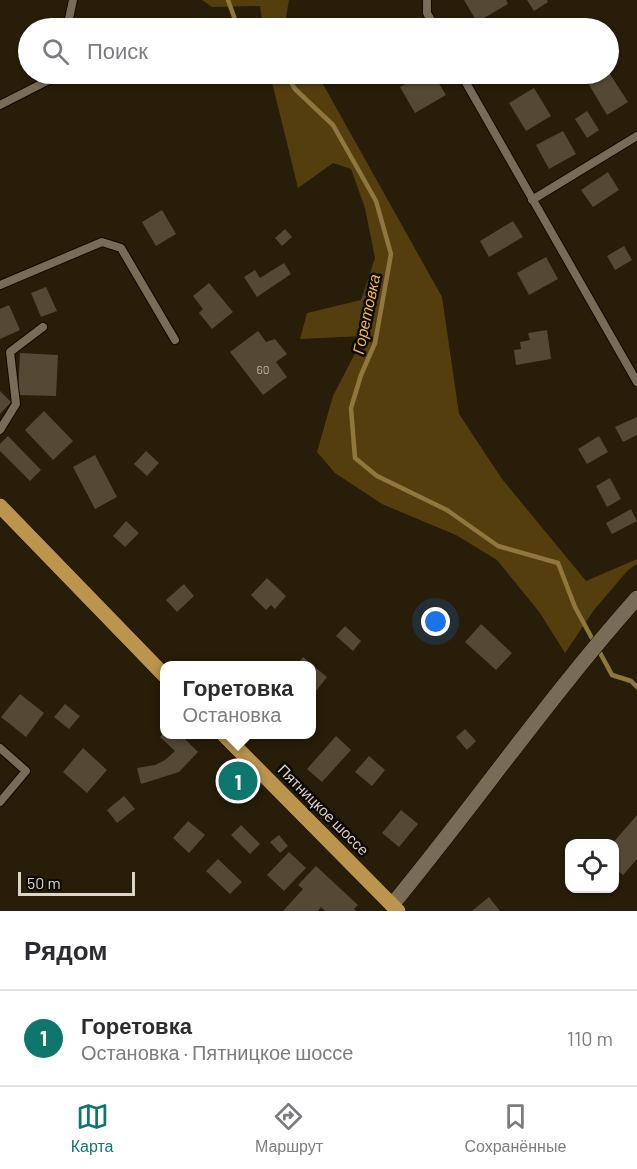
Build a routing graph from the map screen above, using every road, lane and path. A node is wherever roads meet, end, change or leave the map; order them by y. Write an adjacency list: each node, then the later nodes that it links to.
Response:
1 (74, 0): 3 (lane)
2 (427, 0): 4 (lane)
3 (70, 18)
4 (430, 18)
5 (41, 84): 7 (lane)
6 (467, 84): 9 (lane)
7 (0, 105)
8 (637, 136): 9 (lane)
9 (532, 200): 13 (lane)
10 (0, 285): 12 (lane)
11 (43, 327): 14 (lane)
12 (175, 340)
13 (637, 382)
14 (0, 430)
15 (0, 506): 17 (main road)
16 (637, 598): 21 (street)
17 (160, 670)
18 (227, 739): 21 (main road, Пятницкое шоссе)
19 (0, 748): 20 (lane)
20 (0, 802)
21 (395, 908)

